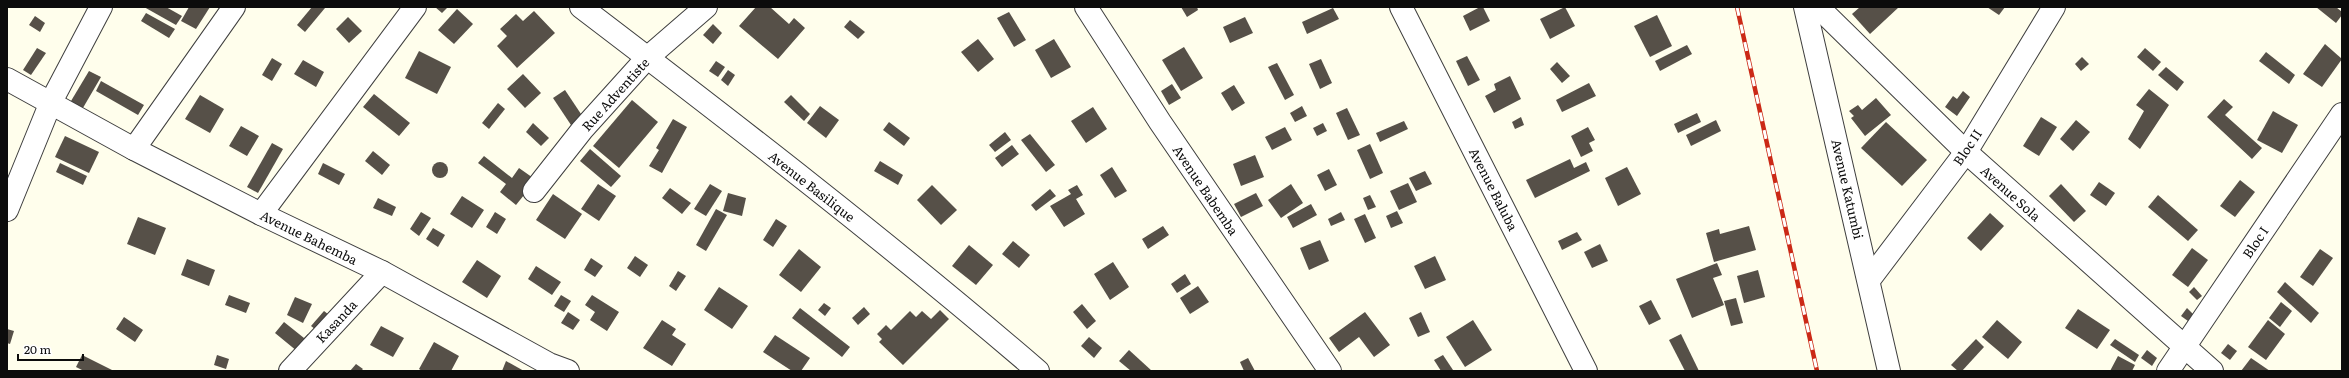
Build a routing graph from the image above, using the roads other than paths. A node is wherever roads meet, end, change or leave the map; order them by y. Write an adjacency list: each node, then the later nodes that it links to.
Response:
1 (101, 7): 13 (street)
2 (234, 7): 15 (street)
3 (415, 7): 19 (street)
4 (581, 7): 11 (street, Avenue Basilique)
5 (706, 7): 11 (street, Rue Adventiste)
6 (1086, 7): 26 (street, Avenue Babemba)
7 (1401, 7): 27 (street, Avenue Baluba)
8 (1805, 7): 21 (street, Avenue Katumbi)
9 (1818, 7): 16 (street, Avenue Sola)
10 (2054, 7): 16 (street, Bloc II)
11 (647, 58): 17 (street, Rue Adventiste); 25 (street, Avenue Basilique)
12 (7, 79): 13 (street, Avenue Bahemba)
13 (51, 102): 15 (street, Avenue Bahemba); 18 (street)
14 (2342, 114): 22 (street, Bloc I)
15 (134, 149): 19 (street, Avenue Bahemba)
16 (1966, 152): 21 (street, Bloc II); 22 (street, Avenue Sola)
17 (534, 191)
18 (8, 208)
19 (261, 214): 20 (street, Avenue Bahemba)
20 (382, 272): 23 (street, Avenue Bahemba); 24 (street, Kasanda)
21 (1869, 280): 28 (street, Avenue Katumbi)
22 (2183, 348): 29 (street, Bloc I); 30 (street, Avenue Sola)
23 (553, 369)
24 (290, 371)
25 (1038, 371)
26 (1330, 371)
27 (1586, 371)
28 (1889, 371)
29 (2168, 371)
30 (2212, 371)

